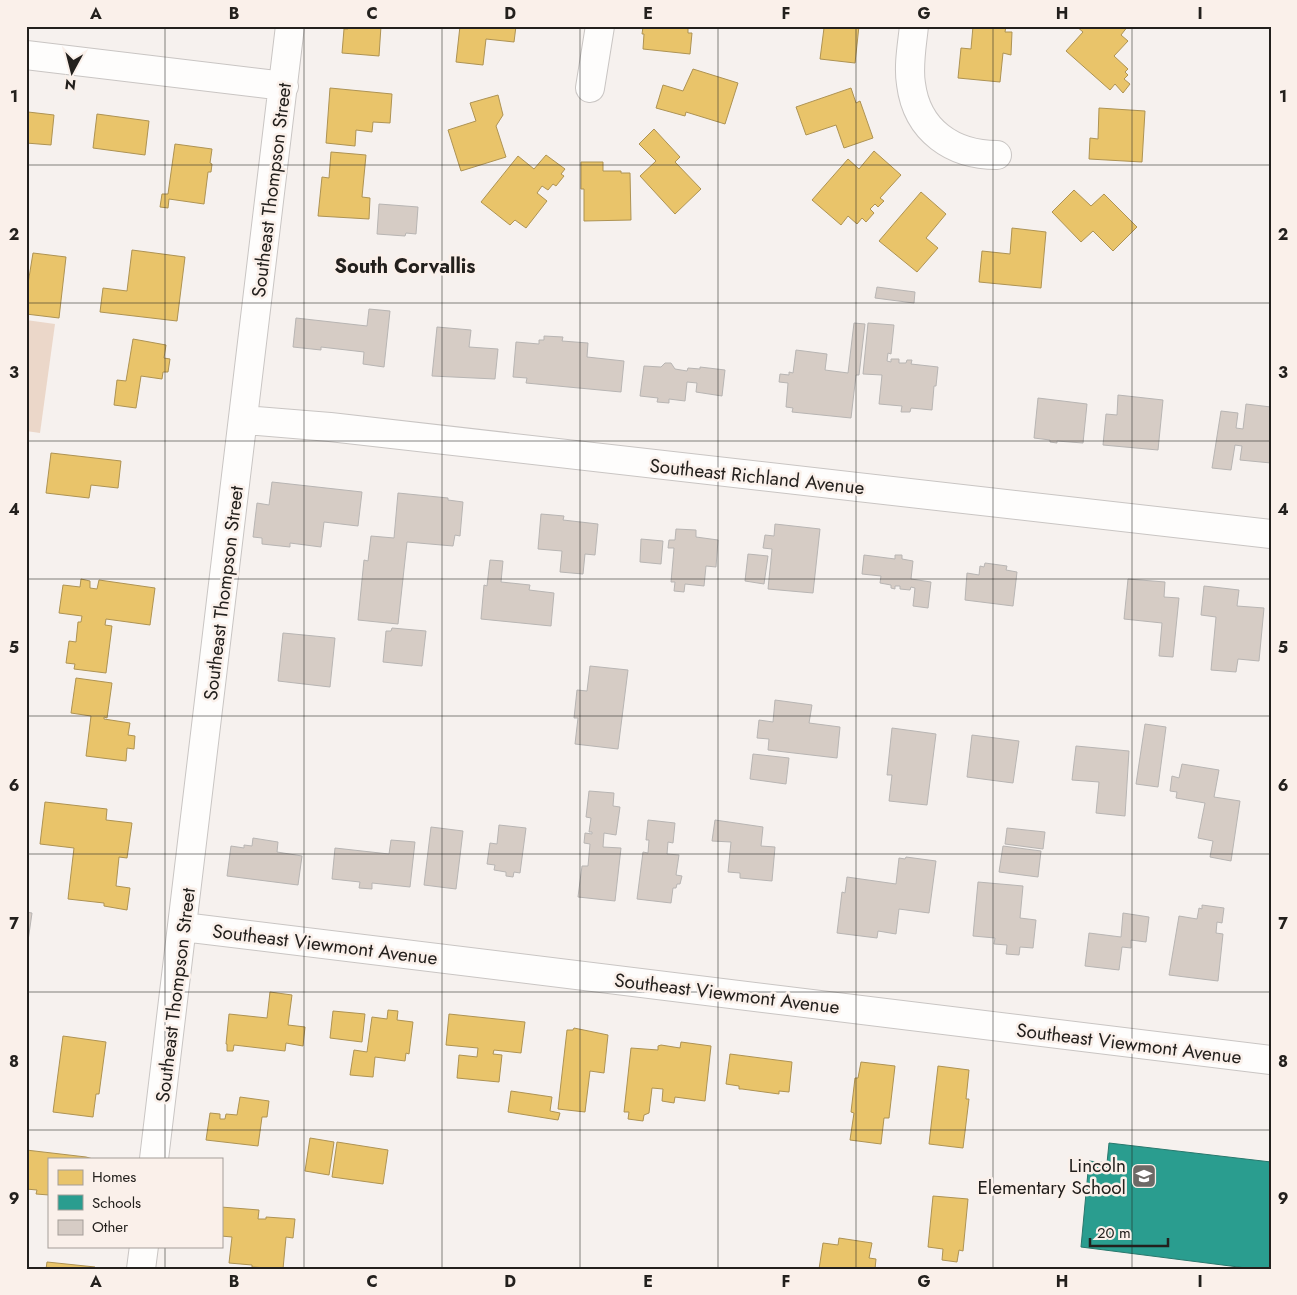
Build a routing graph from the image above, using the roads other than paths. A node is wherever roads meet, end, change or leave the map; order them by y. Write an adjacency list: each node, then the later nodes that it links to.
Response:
1 (290, 26): 5 (street, Southeast Thompson Street)
2 (600, 26): 6 (street)
3 (914, 26): 7 (street)
4 (26, 55): 5 (street)
5 (284, 86): 8 (street, Southeast Thompson Street)
6 (590, 88)
7 (997, 156)
8 (244, 420): 9 (street, Southeast Richland Avenue); 10 (street, Southeast Thompson Street)
9 (1271, 534)
10 (183, 927): 11 (street, Southeast Viewmont Avenue); 12 (street, Southeast Thompson Street)
11 (1271, 1060)
12 (154, 1158)
13 (144, 1248): 14 (street)
14 (141, 1269)

